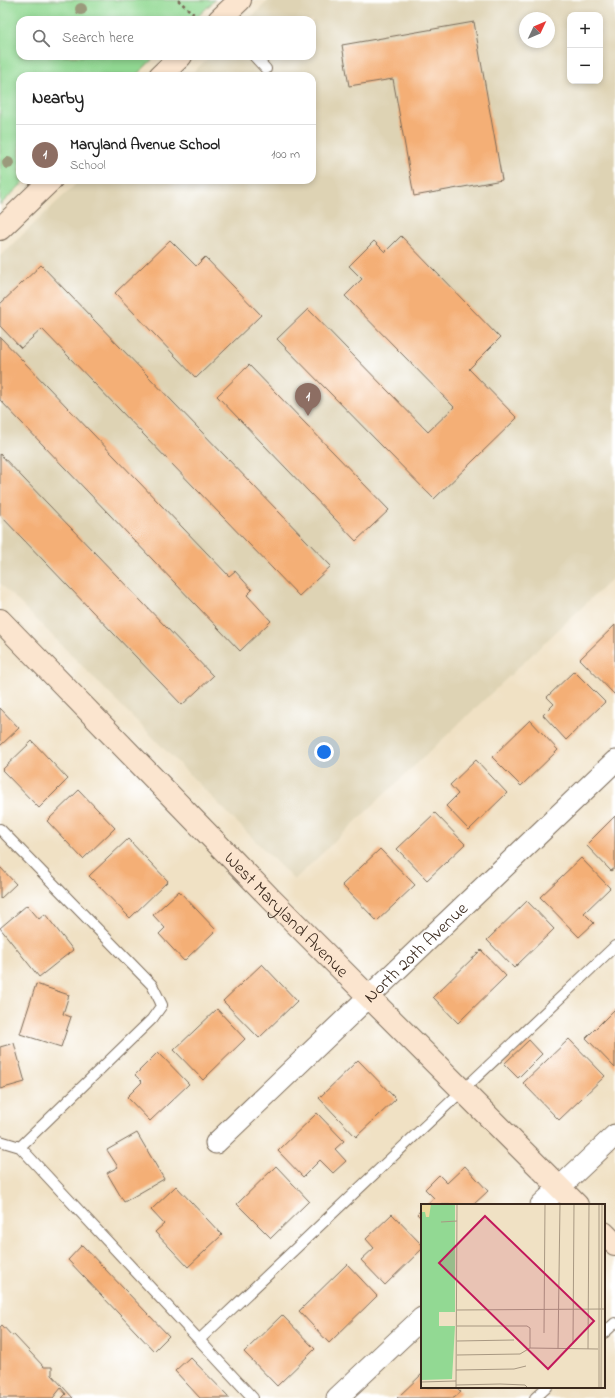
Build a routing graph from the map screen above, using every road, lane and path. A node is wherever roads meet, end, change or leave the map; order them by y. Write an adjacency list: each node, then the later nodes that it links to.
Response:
1 (178, 0): 3 (path)
2 (240, 0): 4 (street)
3 (196, 16)
4 (223, 16)
5 (177, 60): 8 (street)
6 (258, 60): 7 (lane)
7 (266, 69)
8 (164, 72)
9 (47, 184): 10 (street)
10 (0, 229)
11 (0, 620): 15 (street, West Maryland Avenue)
12 (615, 761): 15 (street, North 20th Avenue)
13 (0, 829): 20 (lane)
14 (615, 946): 16 (lane)
15 (369, 995): 16 (street, West Maryland Avenue); 19 (street, North 20th Avenue)
16 (463, 1090): 21 (street, West Maryland Avenue); 29 (lane)
17 (615, 1135): 21 (street)
18 (0, 1142): 20 (lane)
19 (216, 1143)
20 (20, 1147): 29 (lane)
21 (560, 1187): 22 (street); 23 (street, West Maryland Avenue)
22 (542, 1204)
23 (576, 1204)
24 (605, 1234): 25 (street)
25 (615, 1244)
26 (421, 1319): 32 (street)
27 (615, 1323): 28 (lane)
28 (605, 1332)
29 (199, 1340): 31 (lane)
30 (546, 1388): 33 (lane)
31 (254, 1398)
32 (337, 1398)
33 (535, 1398)

